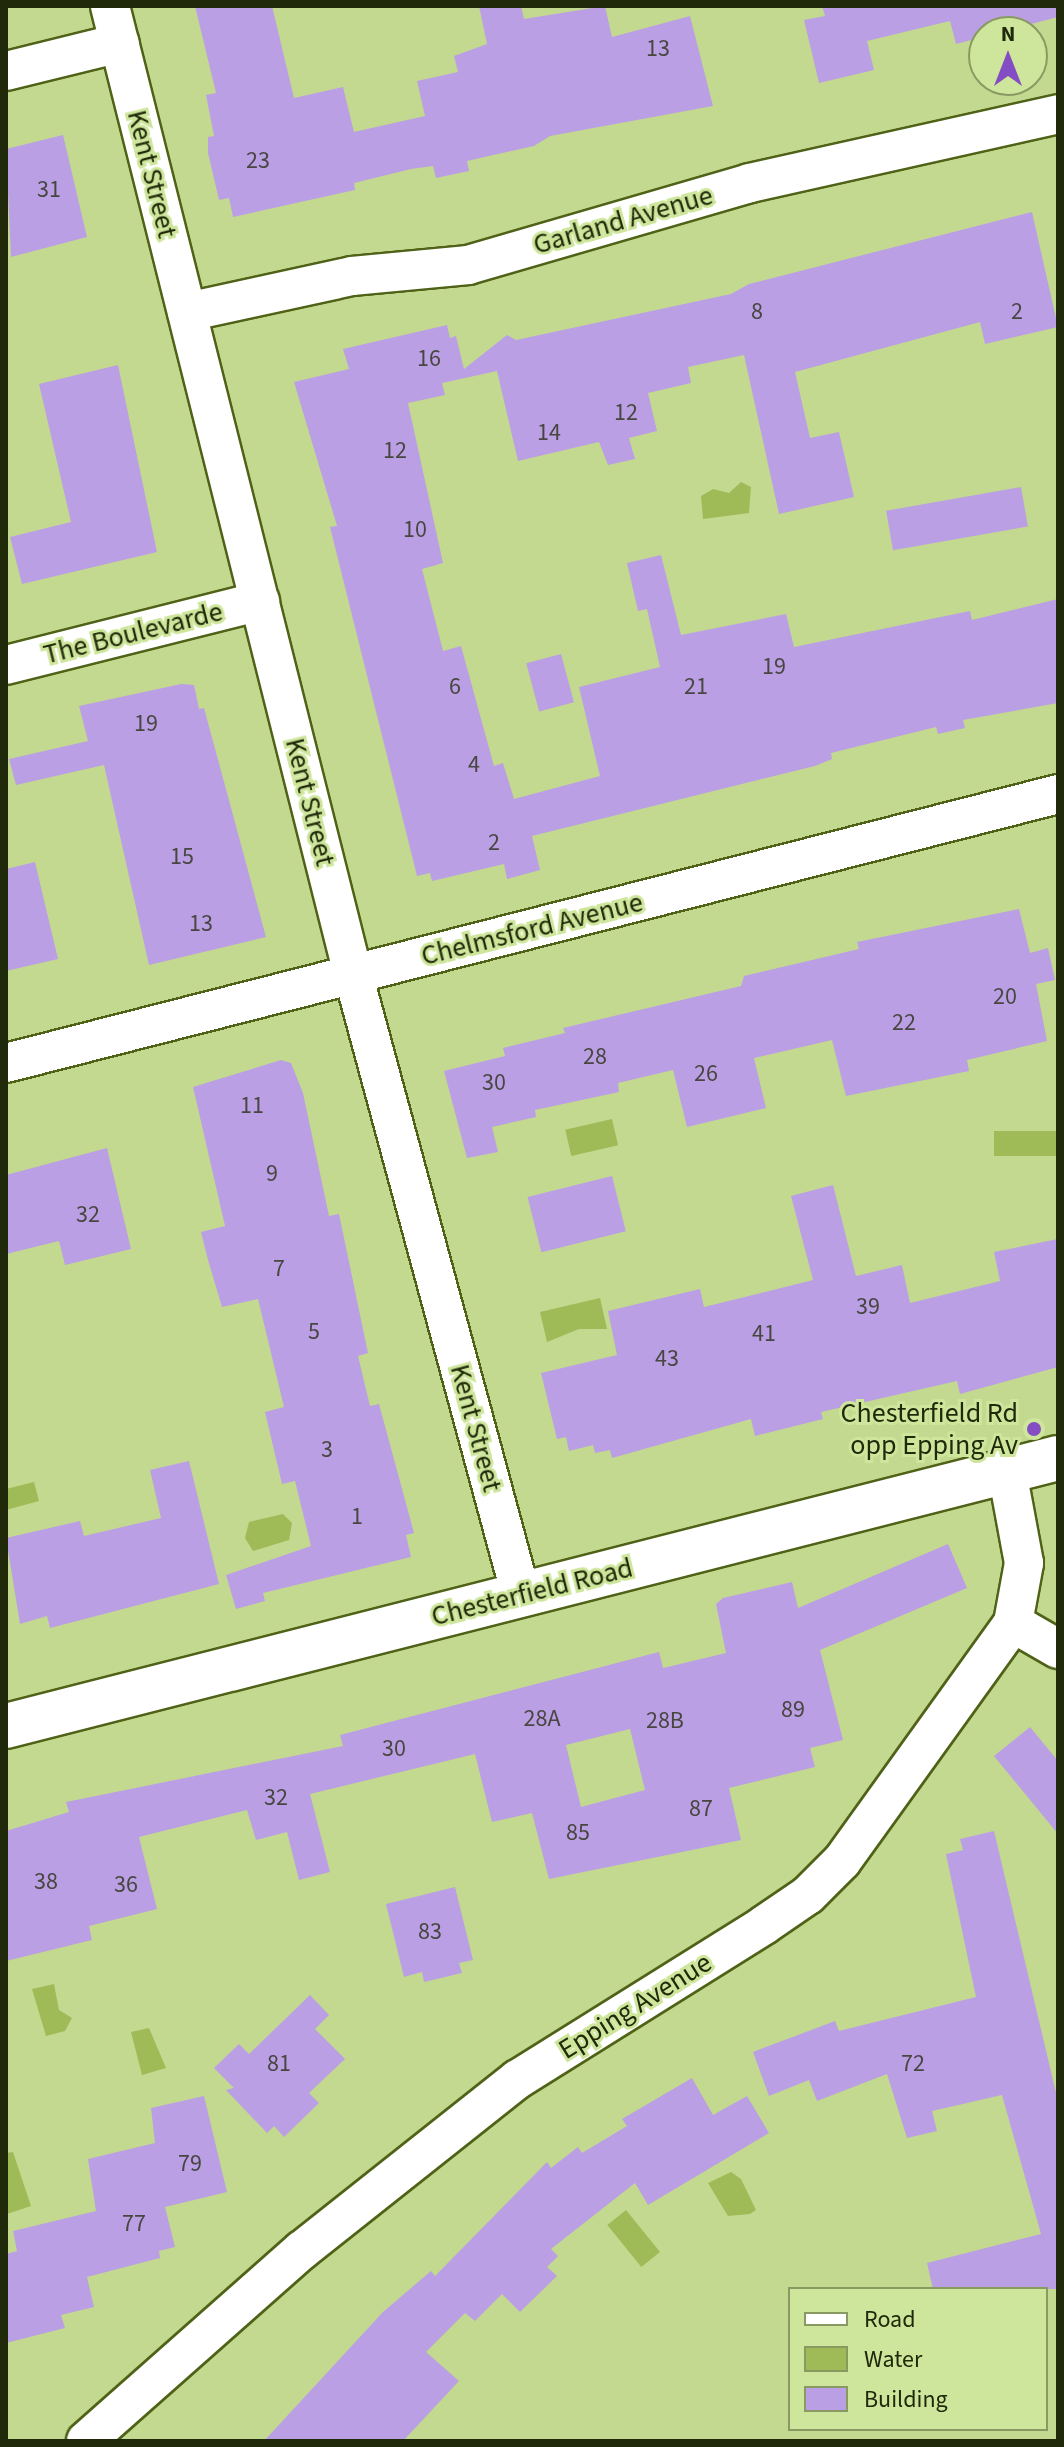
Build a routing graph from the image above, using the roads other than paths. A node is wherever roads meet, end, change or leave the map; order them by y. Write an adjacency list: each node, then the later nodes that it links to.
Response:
1 (110, 6): 2 (street, Kent Street)
2 (120, 43): 3 (street); 5 (street, Kent Street)
3 (6, 71)
4 (1058, 114): 5 (street, Garland Avenue)
5 (187, 312): 6 (street, Kent Street)
6 (260, 601): 7 (street, The Boulevarde); 9 (street, Kent Street)
7 (6, 665)
8 (1058, 794): 9 (street, Chelmsford Avenue)
9 (353, 974): 10 (street, Chelmsford Avenue); 13 (street, Kent Street)
10 (6, 1063)
11 (1058, 1458): 12 (street, Chesterfield Road)
12 (1007, 1471): 13 (street, Chesterfield Road); 14 (street, Epping Avenue)
13 (521, 1595): 16 (street, Chesterfield Road)
14 (1013, 1623): 15 (street); 17 (street, Epping Avenue)
15 (1058, 1649)
16 (6, 1726)
17 (86, 2441)

